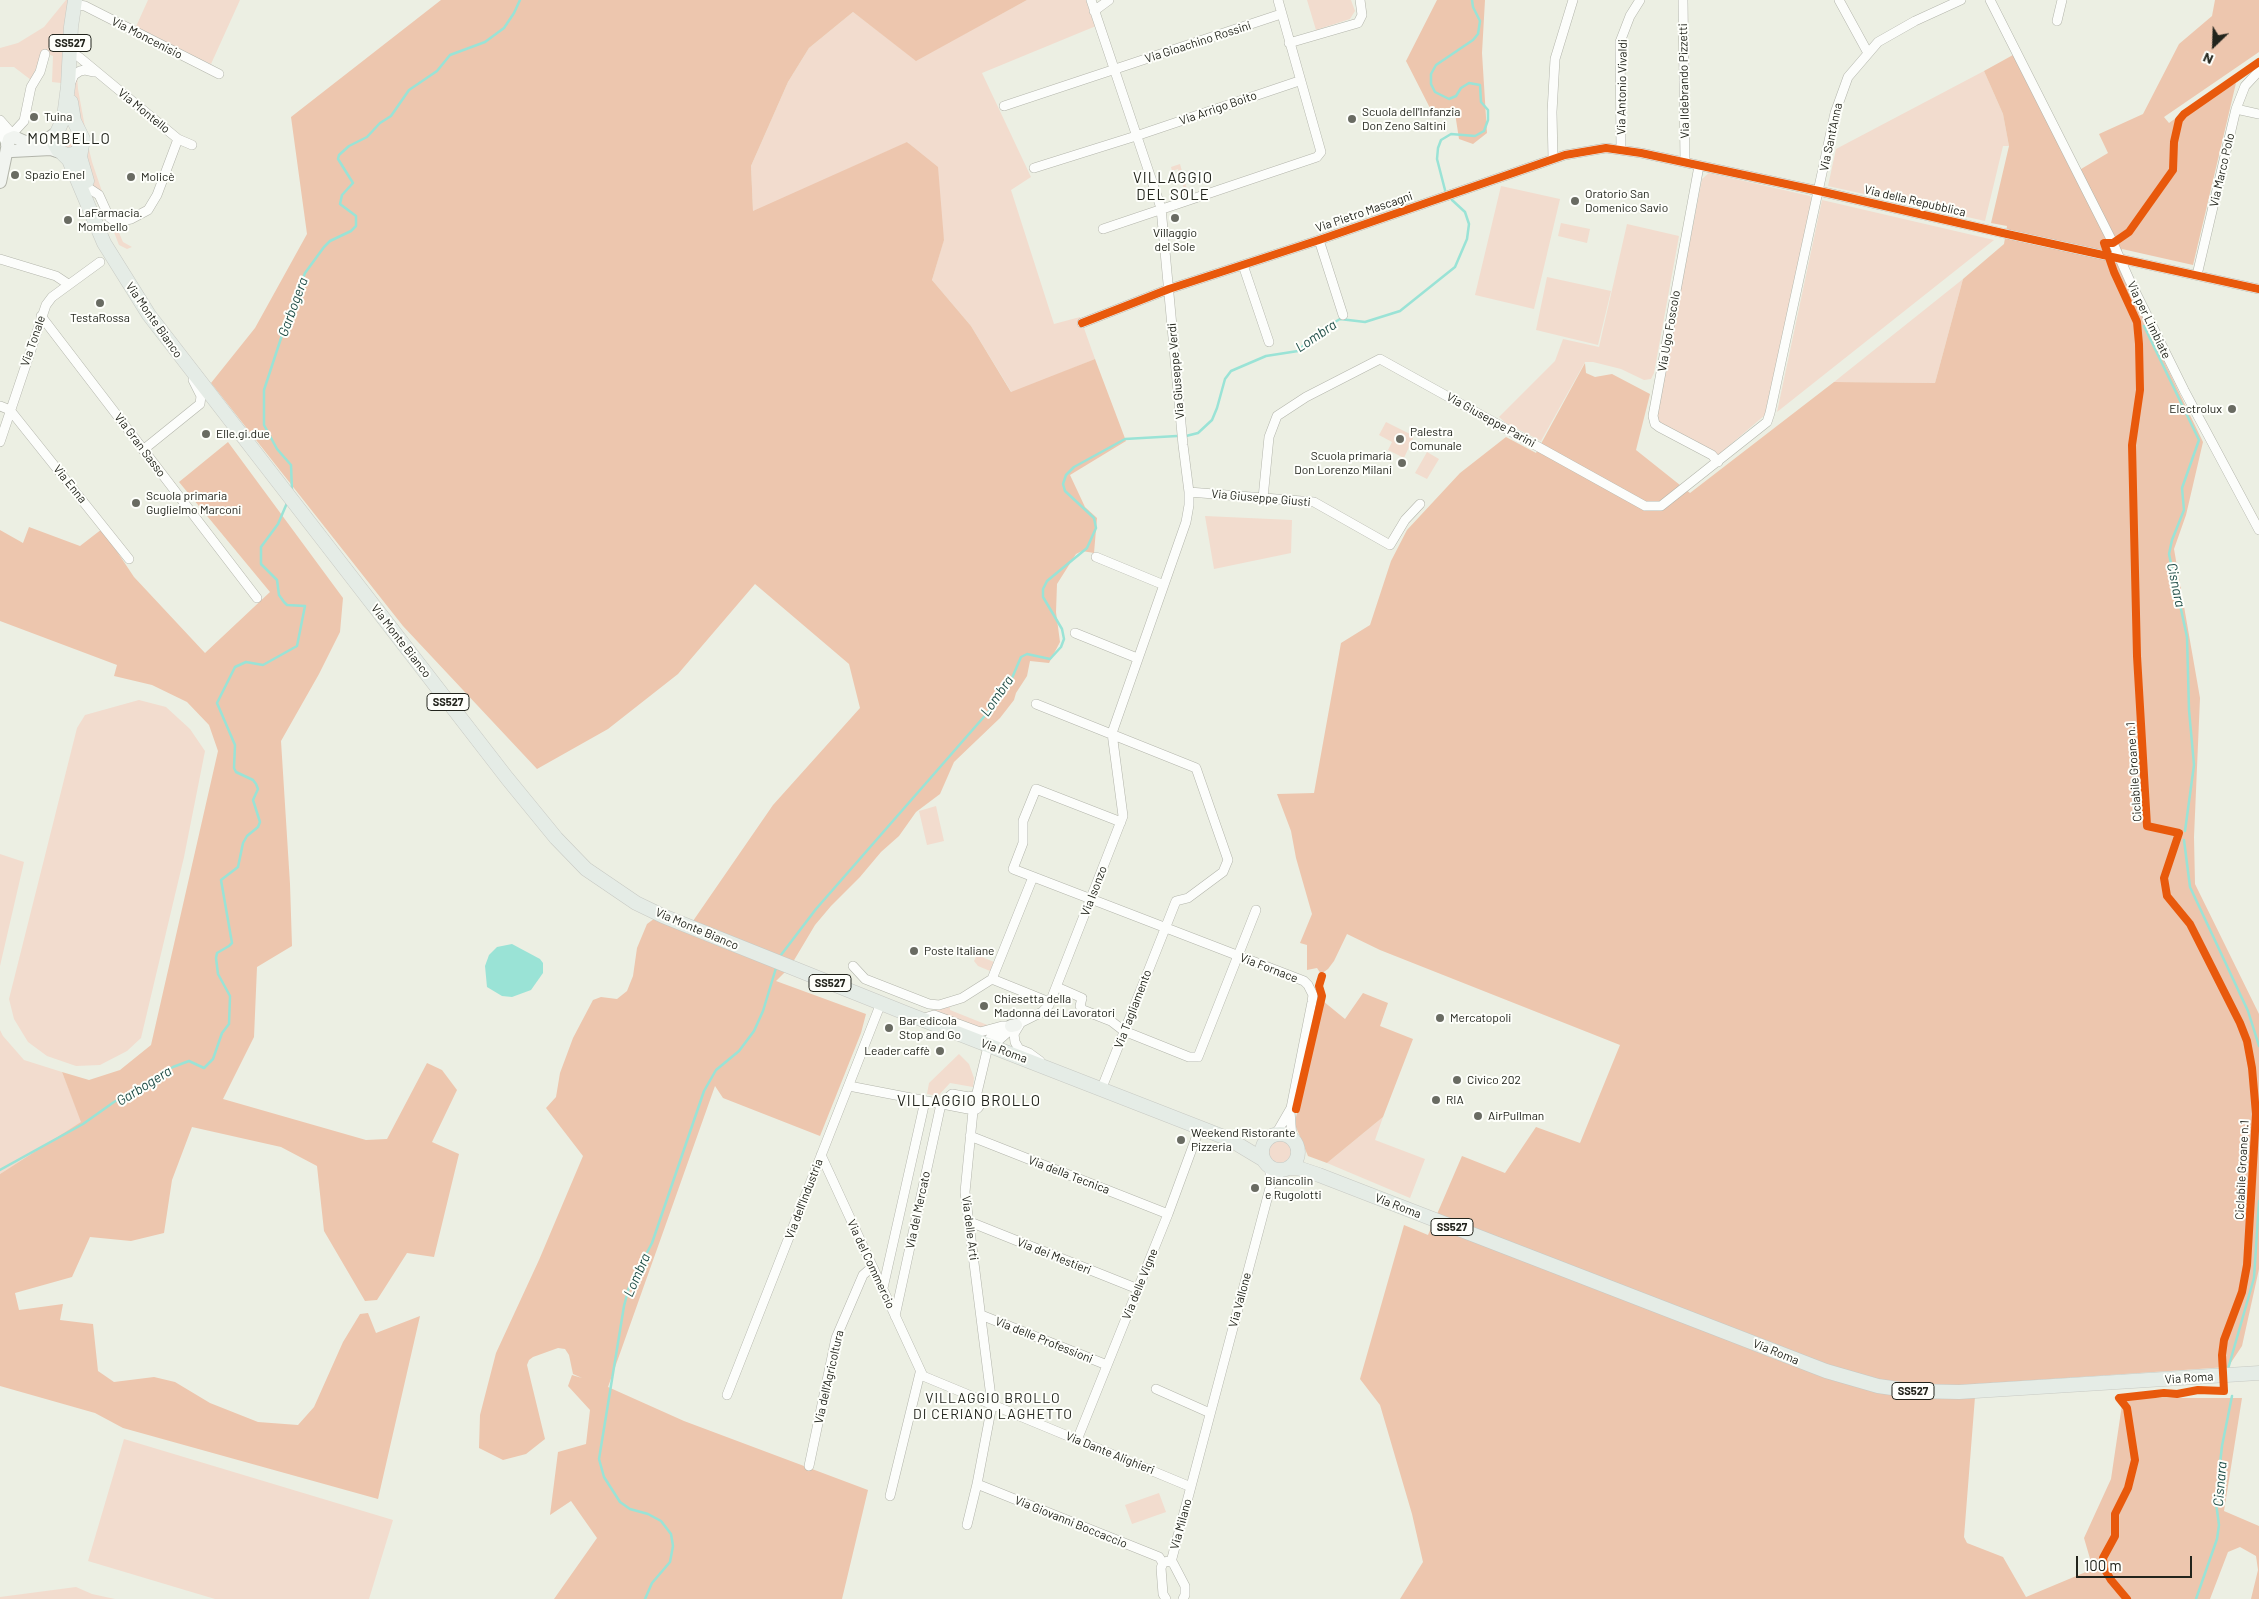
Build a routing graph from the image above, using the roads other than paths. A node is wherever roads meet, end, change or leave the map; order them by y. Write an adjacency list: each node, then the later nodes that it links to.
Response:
1 (1091, 0): 13 (street, Via Giuseppe Verdi)
2 (1109, 0): 13 (street)
3 (1278, 0): 14 (street)
4 (1360, 0): 16 (street)
5 (1574, 0): 42 (street)
6 (1640, 0): 38 (street, Via Antonio Vivaldi)
7 (1683, 0): 43 (street, Via Ildebrando Pizzetti)
8 (1839, 0): 18 (street)
9 (1961, 0): 18 (street, Via Sant'Anna)
10 (1990, 0): 54 (street, Via per Limbiate)
11 (2062, 0): 15 (street)
12 (75, 2): 17 (main road, SS527); 22 (street, Via Moncenisio)
13 (1094, 10): 20 (street, Via Giuseppe Verdi)
14 (1281, 14): 16 (street); 20 (street, Via Gioachino Rossini)
15 (2057, 21)
16 (1289, 43): 24 (street)
17 (69, 51): 23 (street, Via Montello); 25 (main road, SS527)
18 (1868, 53): 49 (street, Via Sant'Anna)
19 (45, 54): 34 (street)
20 (1114, 70): 26 (street, Via Gioachino Rossini); 33 (street, Via Giuseppe Verdi)
21 (2259, 71): 27 (street, Via Marco Polo)
22 (219, 74)
23 (99, 75): 25 (street); 35 (street, Via Montello)
24 (1299, 81): 33 (street, Via Arrigo Boito); 50 (street)
25 (68, 86): 31 (main road); 32 (main road)
26 (1004, 106)
27 (2236, 109): 28 (street); 58 (street, Via Marco Polo)
28 (2259, 114)
29 (0, 120): 34 (street)
30 (0, 131): 34 (street)
31 (79, 131): 32 (main road); 37 (main road)
32 (58, 132): 34 (street); 40 (main road)
33 (1136, 136): 46 (street, Via Arrigo Boito); 50 (street, Via Giuseppe Verdi)
34 (12, 139): 39 (street); 45 (street)
35 (178, 139): 36 (street, Via Montello); 48 (street)
36 (192, 145)
37 (81, 148): 40 (main road); 48 (main road, Via Monte Bianco)
38 (1621, 149): 41 (street, Via della Repubblica); 43 (street, Via della Repubblica)
39 (26, 150): 40 (street); 45 (street)
40 (62, 153): 53 (main road, Via Monte Bianco)
41 (1565, 155): 42 (street, Via Pietro Mascagni)
42 (1553, 159): 52 (street, Via Pietro Mascagni)
43 (1685, 162): 44 (street, Via della Repubblica)
44 (1699, 166): 49 (street, Via della Repubblica); 72 (street, Via Ugo Foscolo)
45 (4, 168): 47 (street)
46 (1034, 168)
47 (0, 182)
48 (90, 189): 53 (main road, Via Monte Bianco)
49 (1819, 190): 54 (street, Via della Repubblica); 69 (street, Via Sant'Anna)
50 (1161, 208): 51 (street); 60 (street, Via Giuseppe Verdi)
51 (1103, 229)
52 (1318, 240): 57 (street, Via Pietro Mascagni); 62 (street)
53 (114, 258): 66 (main road, Via Monte Bianco)
54 (2120, 258): 58 (street, Via della Repubblica); 76 (street, Via per Limbiate)
55 (0, 259): 59 (street)
56 (100, 262): 59 (street, Via Tonale)
57 (1243, 265): 60 (street, Via Pietro Mascagni); 65 (street)
58 (2197, 275): 61 (street, Via della Repubblica)
59 (68, 284): 63 (street, Via Tonale)
60 (1169, 289): 64 (street, Via Pietro Mascagni); 73 (street, Via Giuseppe Verdi)
61 (2259, 289)
62 (1343, 315)
63 (41, 316): 68 (street, Via Tonale); 71 (street, Via Gran Sasso)
64 (1082, 323)
65 (1269, 342)
66 (190, 370): 71 (street); 91 (main road, Via Monte Bianco / SS527)
67 (0, 406): 68 (street)
68 (10, 410): 70 (street, Via Tonale); 78 (street, Via Enna)
69 (1767, 422): 72 (street, Via Giuseppe Parini)
70 (0, 442)
71 (143, 450): 80 (street, Via Gran Sasso)
72 (1718, 462): 74 (street, Via Giuseppe Parini)
73 (1189, 492): 74 (street, Via Giuseppe Giusti); 79 (street, Via Giuseppe Verdi)
74 (1263, 498): 75 (street, Via Giuseppe Giusti)
75 (1420, 504)
76 (2257, 526)
77 (1096, 557): 79 (street)
78 (129, 558)
79 (1164, 585): 82 (street, Via Giuseppe Verdi)
80 (257, 598)
81 (1074, 632): 82 (street)
82 (1137, 658): 84 (street, Via Giuseppe Verdi)
83 (1036, 704): 84 (street, Via Tagliamento)
84 (1112, 737): 85 (street, Via Isonzo); 89 (street, Via Tagliamento)
85 (1121, 822): 86 (street, Via Fornace); 87 (street, Via Isonzo)
86 (1033, 877): 87 (street, Via Fornace); 93 (street)
87 (1091, 899): 89 (street, Via Fornace); 94 (street, Via Isonzo)
88 (1256, 910): 90 (street)
89 (1164, 928): 90 (street, Via Fornace); 99 (street, Via Tagliamento)
90 (1238, 956): 99 (street); 108 (street, Via Fornace)
91 (779, 963): 95 (main road, Via Roma / SS527)
92 (853, 966): 93 (street)
93 (992, 979): 96 (street)
94 (1057, 987): 96 (street, Via Isonzo); 99 (street)
95 (881, 1003): 97 (main road, Via Roma / SS527); 102 (street, Via dell'Industria)
96 (1049, 1005): 98 (street)
97 (921, 1019): 98 (street); 100 (main road, Via Roma / SS527)
98 (1016, 1025): 100 (street); 101 (street)
99 (1124, 1031): 103 (street, Via Tagliamento)
100 (989, 1046): 101 (main road, Via Roma / SS527); 104 (street)
101 (1050, 1069): 103 (main road, Via Roma / SS527)
102 (849, 1086): 105 (street); 114 (street, Via dell'Industria)
103 (1101, 1090): 109 (main road, Via Roma / SS527)
104 (972, 1097): 106 (street); 107 (street, Via delle Arti)
105 (925, 1101): 106 (street); 120 (street, Via del Mercato)
106 (941, 1104): 107 (street); 123 (street, Via del Mercato)
107 (971, 1110): 110 (street, Via delle Arti)
108 (1290, 1111): 111 (street, Via Fornace); 113 (street, Via Fornace)
109 (1200, 1127): 112 (main road, Via Roma / SS527); 117 (street, Via delle Vigne)
110 (970, 1136): 117 (street, Via della Tecnica); 118 (street, Via delle Arti)
111 (1272, 1136): 112 (main road, Via Roma / SS527); 113 (main road, SS527); 115 (main road)
112 (1228, 1139): 115 (main road, Via Roma / SS527)
113 (1295, 1144): 115 (main road); 116 (main road, Via Roma / SS527)
114 (821, 1155): 119 (street, Via del Commercio); 128 (street, Via dell'Industria)
115 (1276, 1166): 116 (main road, Via Roma / SS527); 130 (street, Via Vallone)
116 (1319, 1175): 126 (main road, Via Roma / SS527)
117 (1168, 1214): 121 (street, Via delle Vigne)
118 (970, 1222): 121 (street, Via dei Mestieri); 122 (street, Via delle Arti)
119 (872, 1267): 120 (street, Via del Commercio); 132 (street, Via dell'Agricoltura)
120 (882, 1289): 123 (street, Via del Commercio)
121 (1138, 1289): 124 (street, Via delle Vigne)
122 (981, 1315): 124 (street, Via delle Professioni); 129 (street, Via delle Arti)
123 (895, 1316): 125 (street, Via del Commercio)
124 (1107, 1365): 131 (street, Via delle Vigne)
125 (920, 1372): 129 (street, Via Dante Alighieri); 135 (street)
126 (2259, 1373)
127 (1156, 1389): 130 (street)
128 (727, 1395)
129 (992, 1405): 131 (street, Via Dante Alighieri); 133 (street, Via delle Arti)
130 (1210, 1413): 134 (street, Via Vallone)
131 (1077, 1440): 134 (street, Via Dante Alighieri)
132 (809, 1466)
133 (977, 1484): 136 (street, Via delle Arti); 137 (street, Via Giovanni Boccaccio)
134 (1191, 1487): 137 (street, Via Milano)
135 (890, 1496)
136 (967, 1525)
137 (1167, 1562): 138 (street, Via Milano); 139 (street)
138 (1166, 1599)
139 (1183, 1599)

